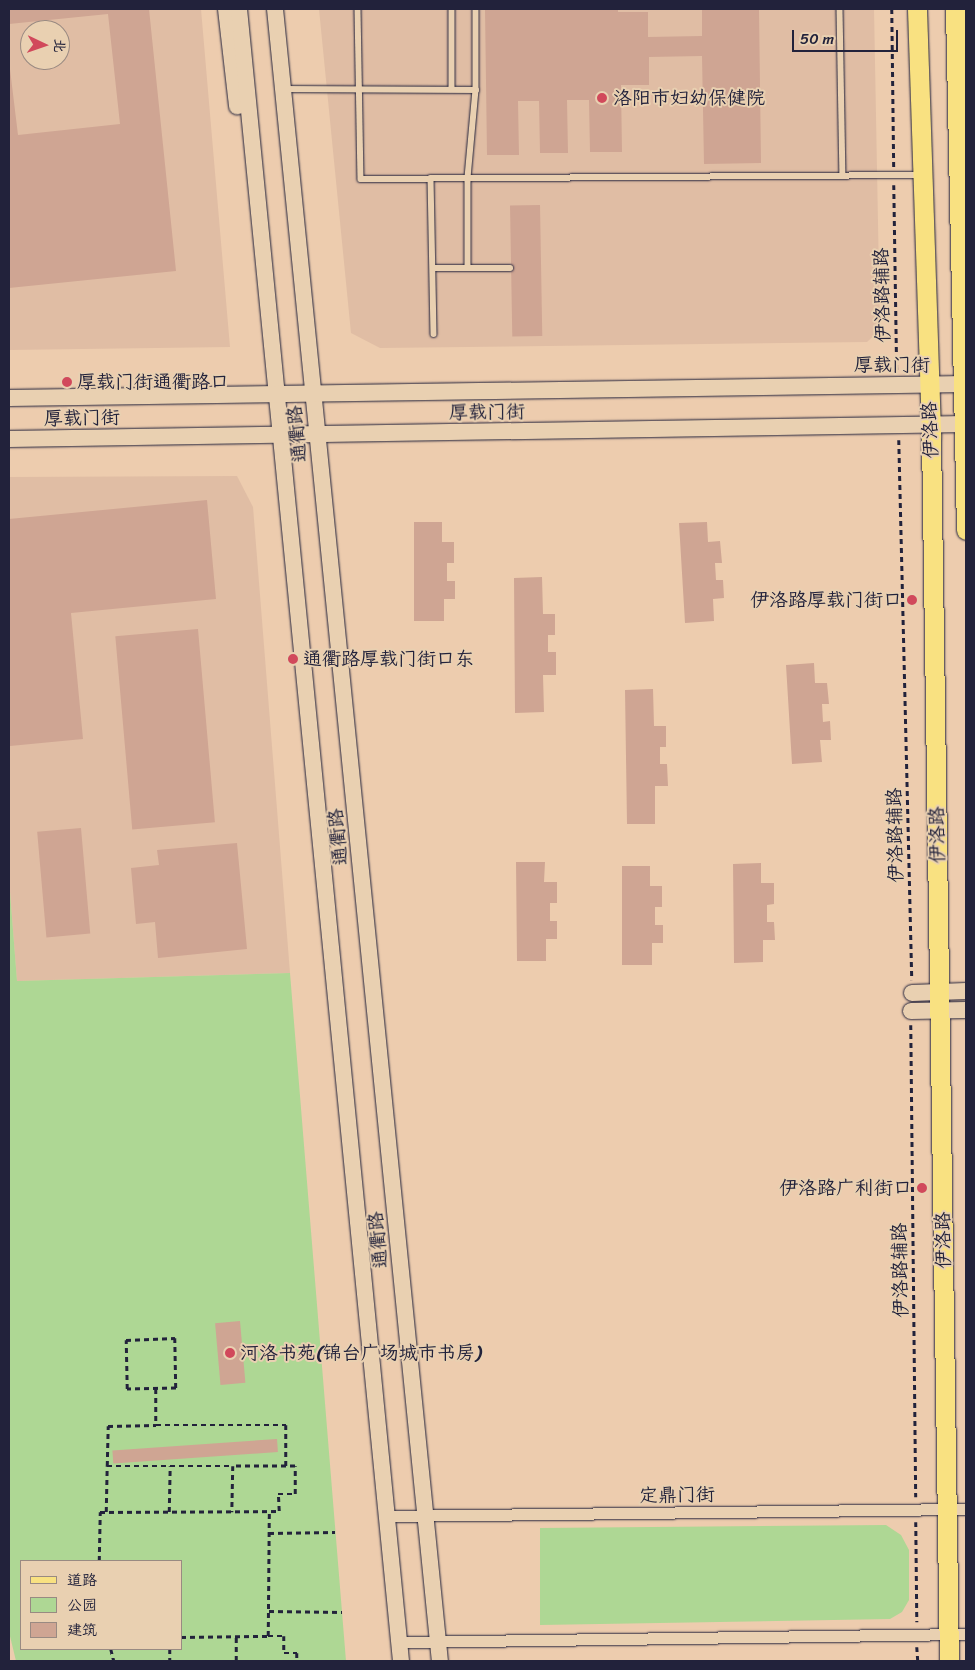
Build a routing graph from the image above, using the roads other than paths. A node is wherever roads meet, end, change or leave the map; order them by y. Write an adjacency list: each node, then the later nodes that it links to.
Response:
1 (226, 9): 24 (street)
2 (238, 9): 24 (street, 通衢路)
3 (274, 9): 10 (street, 通衢路)
4 (358, 9): 11 (lane)
5 (452, 9): 12 (lane)
6 (476, 9): 13 (lane)
7 (840, 9): 15 (lane)
8 (917, 9): 14 (main road, 伊洛路)
9 (955, 9): 22 (main road, 伊洛路)
10 (282, 89): 11 (lane); 25 (street, 通衢路)
11 (359, 89): 12 (lane); 16 (lane)
12 (452, 89): 13 (lane)
13 (476, 90): 17 (lane)
14 (921, 175): 15 (lane); 23 (main road, 伊洛路)
15 (843, 176): 17 (lane)
16 (431, 178): 17 (lane); 18 (lane)
17 (468, 178): 19 (lane)
18 (433, 268): 19 (lane); 21 (lane)
19 (468, 268): 20 (lane)
20 (510, 268)
21 (434, 334)
22 (965, 384): 23 (street, 厚载门街); 27 (main road, 伊洛路)
23 (929, 385): 25 (street, 厚载门街); 28 (main road, 伊洛路)
24 (275, 395): 25 (street, 厚载门街); 26 (street, 厚载门街); 30 (street, 通衢路)
25 (313, 395): 29 (street, 通衢路)
26 (9, 398)
27 (965, 424): 28 (street, 厚载门街); 32 (main road, 伊洛路)
28 (930, 425): 29 (street, 厚载门街); 34 (main road, 伊洛路)
29 (318, 435): 30 (street, 厚载门街); 42 (street, 通衢路)
30 (279, 436): 31 (street, 厚载门街); 41 (street, 通衢路)
31 (9, 439)
32 (966, 530)
33 (966, 991): 34 (street)
34 (940, 992): 35 (street); 38 (main road, 伊洛路)
35 (912, 993)
36 (966, 1010): 38 (street)
37 (911, 1011): 38 (street)
38 (940, 1011): 39 (main road, 伊洛路)
39 (946, 1509): 40 (street, 定鼎门街); 42 (street, 定鼎门街); 43 (main road, 伊洛路)
40 (966, 1509)
41 (389, 1516): 42 (street, 定鼎门街); 44 (street, 通衢路)
42 (426, 1516): 45 (street, 通衢路)
43 (957, 1634): 45 (street); 48 (main road, 伊洛路)
44 (400, 1642): 45 (street); 46 (street, 通衢路)
45 (438, 1642): 47 (street, 通衢路)
46 (401, 1661)
47 (440, 1661)
48 (949, 1661)

